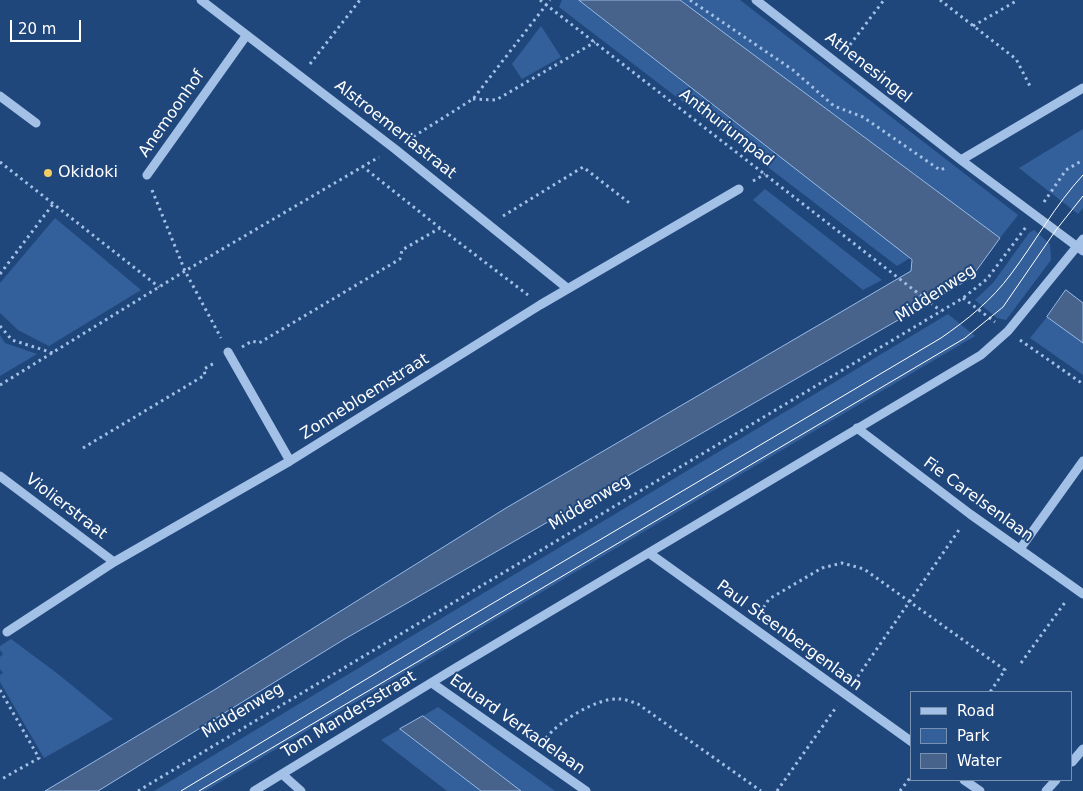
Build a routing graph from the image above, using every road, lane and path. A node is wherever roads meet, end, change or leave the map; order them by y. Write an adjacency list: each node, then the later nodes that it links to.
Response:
1 (201, 0): 12 (street, Alstroemeriastraat)
2 (360, 0): 15 (path)
3 (540, 0): 10 (path, Anthuriumpad)
4 (550, 0): 10 (path)
5 (690, 0): 22 (path)
6 (756, 0): 14 (street, Athenesingel)
7 (884, 0): 14 (path)
8 (940, 0): 11 (path)
9 (1018, 0): 11 (path)
10 (546, 5): 13 (path, Anthuriumpad); 19 (path)
11 (973, 26): 16 (path)
12 (246, 36): 15 (street, Alstroemeriastraat); 26 (street, Anemoonhof)
13 (595, 42): 19 (path); 40 (path, Anthuriumpad)
14 (837, 63): 22 (street, Athenesingel)
15 (301, 77): 21 (street, Alstroemeriastraat)
16 (1032, 88)
17 (1083, 88): 22 (street)
18 (0, 96): 20 (street)
19 (473, 99): 21 (path)
20 (36, 123)
21 (395, 148): 25 (path); 31 (street, Alstroemeriastraat)
22 (961, 160): 30 (street)
23 (1083, 160): 30 (path, Middenweg)
24 (0, 162): 28 (path)
25 (362, 166): 32 (path); 35 (path)
26 (147, 175): 35 (path, Anemoonhof)
27 (740, 189): 38 (street, Zonnebloemstraat)
28 (53, 204): 36 (path); 37 (path)
29 (632, 205): 31 (path)
30 (1035, 214): 34 (street); 40 (path, Middenweg)
31 (490, 224): 38 (street, Alstroemeriastraat)
32 (440, 228): 39 (path); 42 (path)
33 (1083, 239): 34 (street)
34 (1080, 249): 45 (street)
35 (185, 271): 37 (path); 42 (path, Anemoonhof)
36 (0, 274)
37 (159, 287): 43 (path)
38 (567, 288): 39 (street, Zonnebloemstraat)
39 (540, 305): 47 (street, Zonnebloemstraat)
40 (941, 311): 73 (path, Middenweg)
41 (0, 326): 43 (path)
42 (228, 352): 46 (path); 47 (street)
43 (53, 354): 44 (path)
44 (0, 385)
45 (857, 428): 50 (street, Fie Carelsenlaan); 52 (street)
46 (83, 448)
47 (290, 461): 53 (street, Zonnebloemstraat)
48 (1083, 461): 51 (street)
49 (0, 476): 53 (street, Violierstraat)
50 (970, 514): 51 (street, Fie Carelsenlaan); 56 (path)
51 (1020, 549): 54 (street, Fie Carelsenlaan)
52 (648, 553): 60 (street); 63 (street, Paul Steenbergenlaan)
53 (114, 562): 58 (street, Zonnebloemstraat)
54 (1075, 588): 55 (street, Fie Carelsenlaan); 59 (path)
55 (1083, 594)
56 (910, 602): 57 (path); 62 (path); 63 (path)
57 (760, 613)
58 (7, 632)
59 (1021, 663)
60 (432, 683): 68 (street, Tom Mandersstraat); 76 (street, Eduard Verkadelaan)
61 (0, 690): 70 (path)
62 (991, 691)
63 (845, 694): 65 (street, Paul Steenbergenlaan); 78 (path)
64 (546, 738): 77 (path)
65 (910, 741)
66 (1083, 749): 67 (street)
67 (1073, 761)
68 (282, 774): 74 (street, Tom Mandersstraat); 75 (street, Tom Mandersstraat)
69 (910, 778): 79 (path)
70 (0, 780)
71 (965, 781): 80 (street)
72 (1055, 781): 81 (street)
73 (138, 791)
74 (254, 791)
75 (301, 791)
76 (586, 791)
77 (761, 791)
78 (777, 791)
79 (900, 791)
80 (980, 791)
81 (1046, 791)

